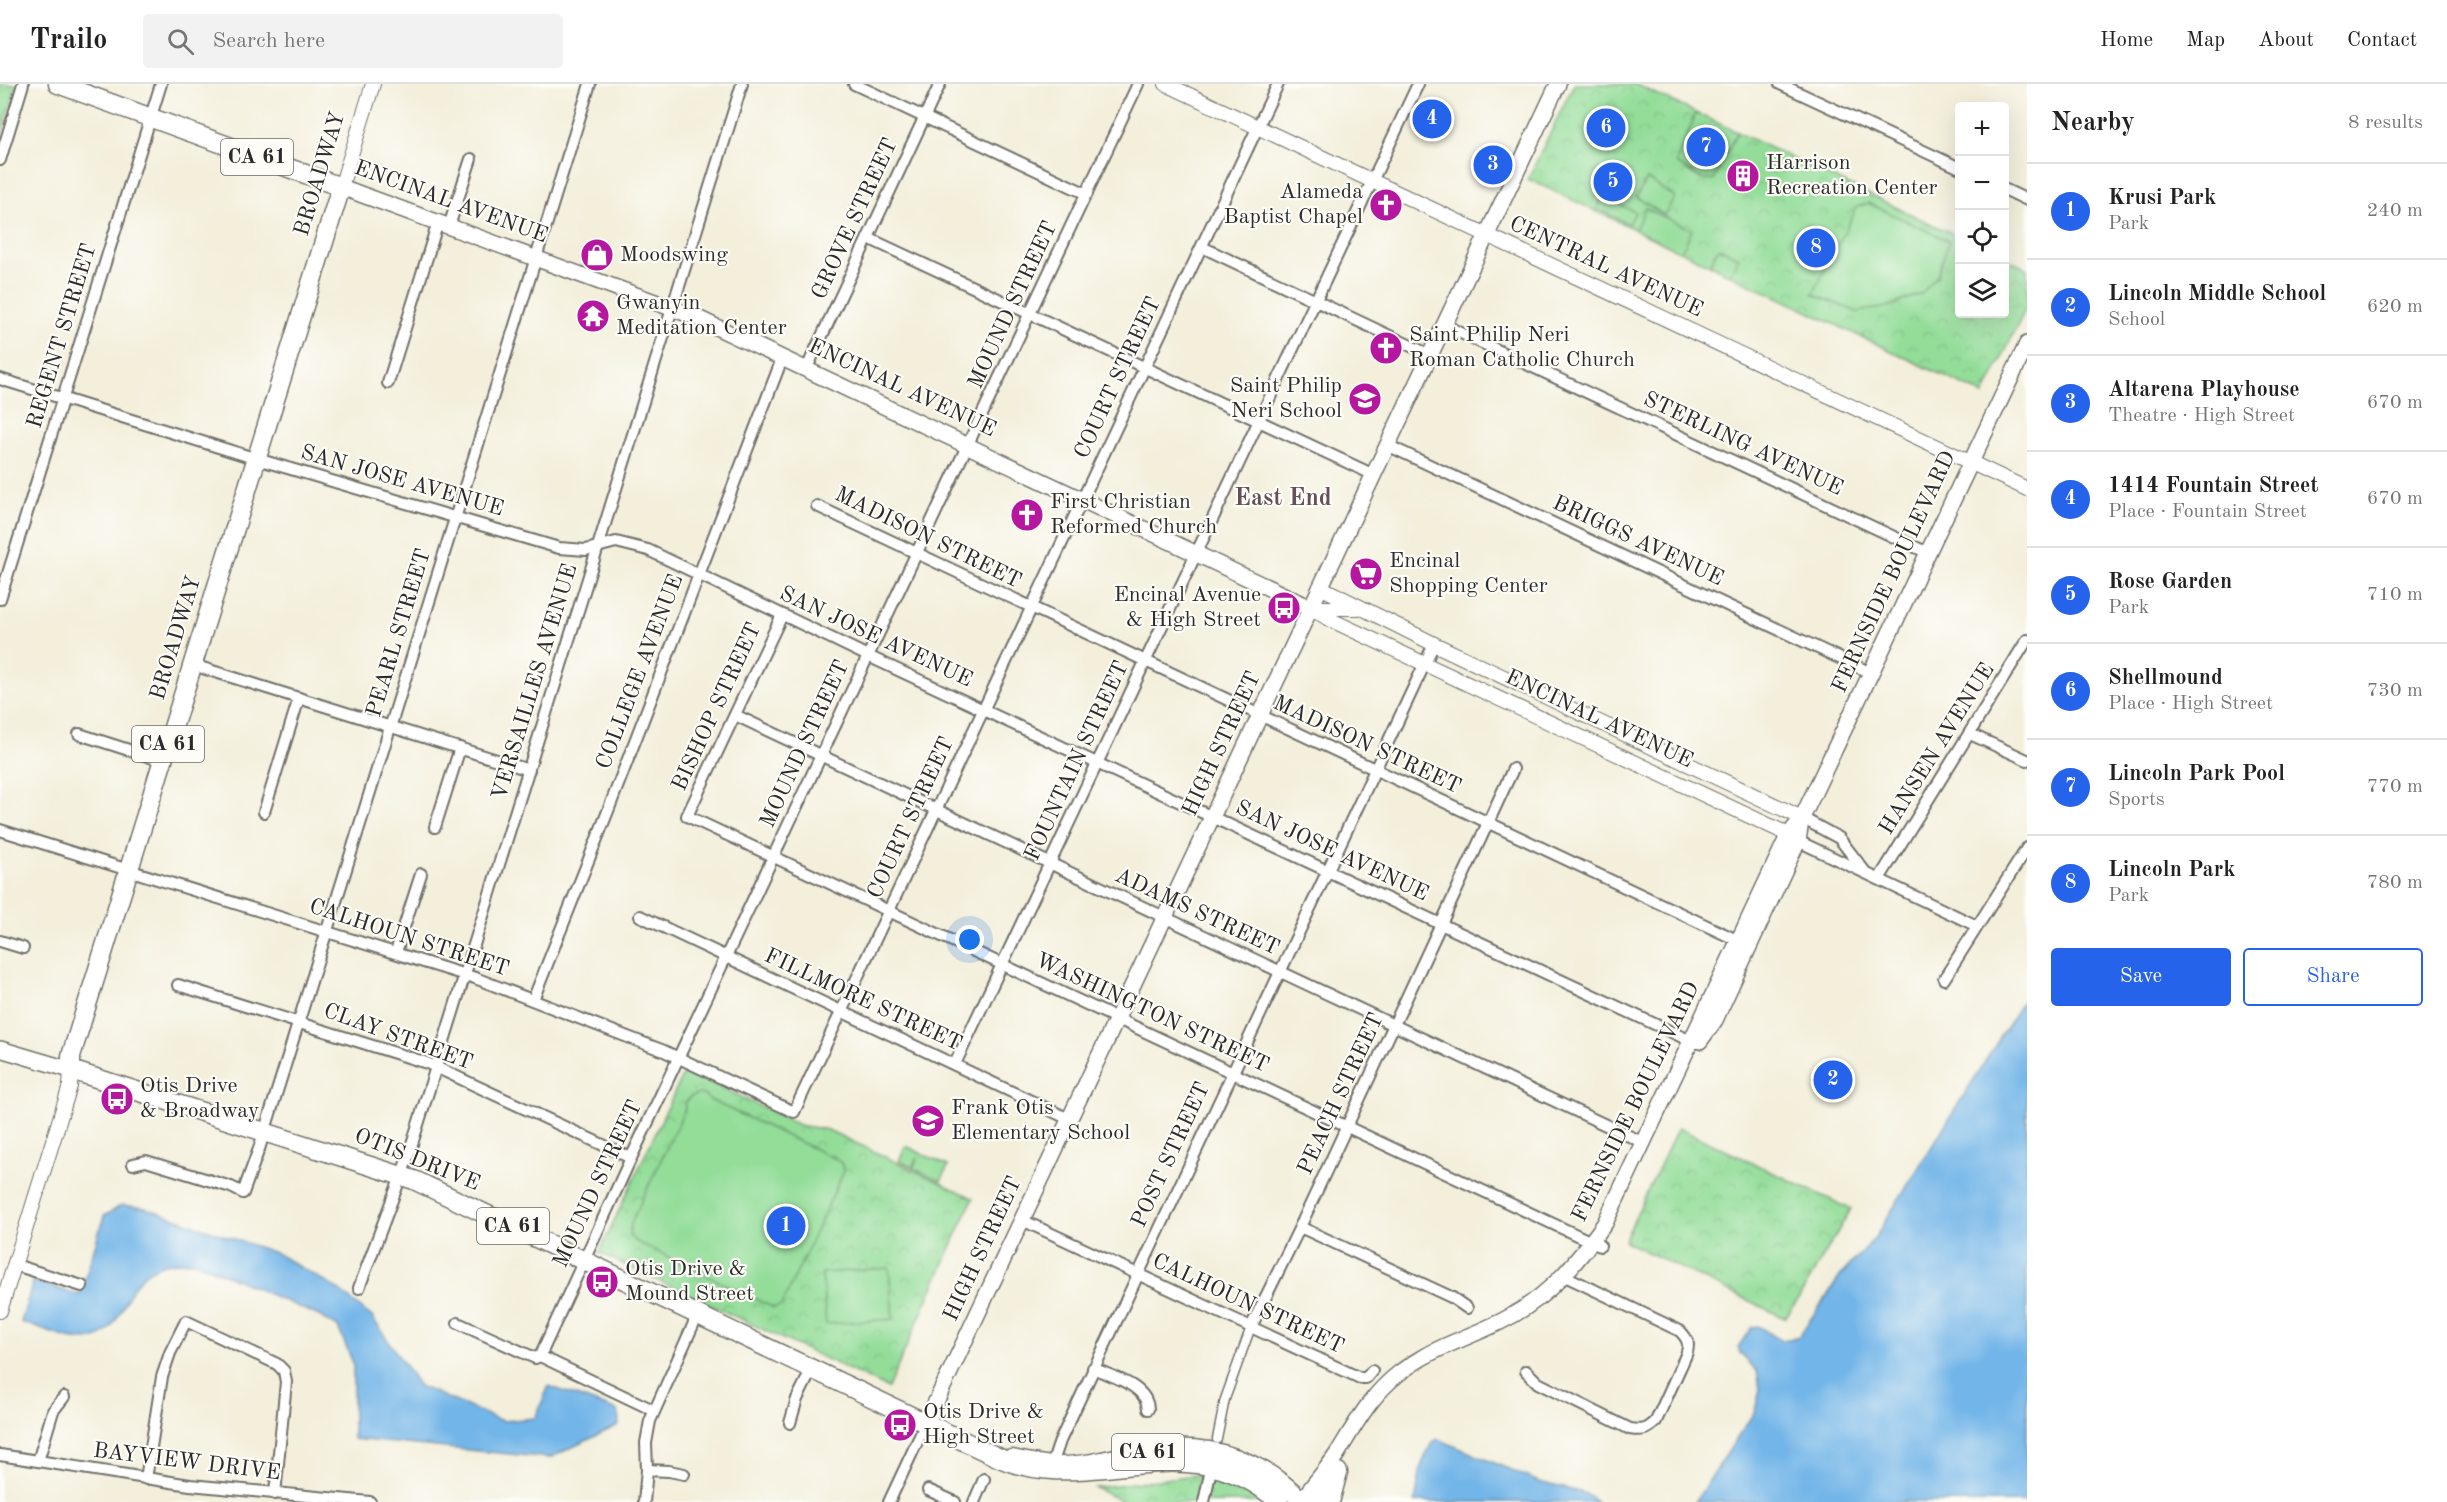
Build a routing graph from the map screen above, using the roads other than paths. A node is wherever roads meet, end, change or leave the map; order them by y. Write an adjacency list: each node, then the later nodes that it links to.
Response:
1 (23, 84): 19 (street)
2 (58, 84): 15 (main road, ENCINAL AVENUE / CA 61)
3 (161, 84): 15 (street, REGENT STREET)
4 (373, 84): 22 (street, BROADWAY)
5 (590, 84): 30 (street, PEARL STREET)
6 (742, 84): 32 (street, VERSAILLES AVENUE)
7 (854, 84): 16 (street)
8 (940, 84): 16 (street, GROVE STREET)
9 (1138, 84): 24 (street, MOUND STREET)
10 (1166, 84): 17 (street, CENTRAL AVENUE)
11 (1278, 84): 17 (street, COURT STREET)
12 (1418, 84): 21 (street, FOUNTAIN STREET)
13 (1558, 84): 27 (main road, HIGH STREET)
14 (1780, 84): 20 (street)
15 (150, 118): 22 (main road, ENCINAL AVENUE / CA 61); 42 (street, REGENT STREET)
16 (924, 118): 24 (street); 28 (street, GROVE STREET)
17 (1258, 127): 21 (street, CENTRAL AVENUE); 29 (street, COURT STREET)
18 (471, 159): 26 (street)
19 (0, 160)
20 (1955, 166)
21 (1373, 181): 27 (street, CENTRAL AVENUE); 31 (street, FOUNTAIN STREET)
22 (341, 187): 26 (main road, ENCINAL AVENUE); 46 (main road, BROADWAY / CA 61)
23 (2009, 191): 25 (street)
24 (1087, 194): 33 (street, MOUND STREET)
25 (2027, 200)
26 (444, 224): 30 (main road, ENCINAL AVENUE); 41 (street)
27 (1487, 234): 34 (main road, HIGH STREET); 47 (street, CENTRAL AVENUE)
28 (868, 238): 33 (street); 39 (street, GROVE STREET)
29 (1202, 247): 31 (street); 38 (street, COURT STREET)
30 (536, 258): 32 (main road, ENCINAL AVENUE); 52 (street, PEARL STREET)
31 (1316, 302): 36 (street); 43 (street, FOUNTAIN STREET)
32 (672, 308): 37 (main road, ENCINAL AVENUE); 53 (street, VERSAILLES AVENUE)
33 (1031, 314): 38 (street); 45 (street, MOUND STREET)
34 (1444, 325): 36 (main road, HIGH STREET); 54 (street, STERLING AVENUE)
35 (2027, 344): 47 (main road, FERNSIDE BOULEVARD)
36 (1430, 355): 44 (main road, HIGH STREET)
37 (782, 358): 39 (main road, ENCINAL AVENUE); 57 (street, COLLEGE AVENUE)
38 (1145, 369): 43 (street); 50 (street, COURT STREET)
39 (806, 370): 45 (main road, ENCINAL AVENUE)
40 (0, 379): 42 (street, SAN JOSE AVENUE)
41 (387, 383)
42 (62, 399): 46 (street, SAN JOSE AVENUE); 59 (street, REGENT STREET)
43 (1260, 422): 48 (street); 55 (street, FOUNTAIN STREET)
44 (1388, 445): 48 (main road, HIGH STREET); 70 (street, BRIGGS AVENUE)
45 (968, 446): 50 (main road, ENCINAL AVENUE); 56 (street, MOUND STREET)
46 (257, 459): 52 (street, SAN JOSE AVENUE); 69 (main road, BROADWAY / CA 61)
47 (1971, 463): 49 (street, CENTRAL AVENUE); 54 (main road, FERNSIDE BOULEVARD)
48 (1374, 475): 58 (main road, HIGH STREET)
49 (2027, 489)
50 (1082, 500): 55 (main road, ENCINAL AVENUE); 60 (street, COURT STREET)
51 (817, 506): 56 (street, MADISON STREET)
52 (455, 517): 53 (street, SAN JOSE AVENUE); 77 (street, PEARL STREET)
53 (598, 546): 57 (street, SAN JOSE AVENUE); 86 (street, VERSAILLES AVENUE)
54 (1928, 553): 70 (main road, FERNSIDE BOULEVARD)
55 (1197, 554): 61 (main road, ENCINAL AVENUE); 67 (street, FOUNTAIN STREET)
56 (917, 555): 60 (street, MADISON STREET); 66 (street, MOUND STREET)
57 (698, 575): 63 (street, SAN JOSE AVENUE); 122 (street, COLLEGE AVENUE)
58 (1320, 587): 61 (main road, HIGH STREET); 62 (street, ENCINAL AVENUE)
59 (0, 599)
60 (1030, 608): 67 (street, MADISON STREET); 73 (street, COURT STREET)
61 (1311, 608): 62 (street, ENCINAL AVENUE); 68 (street, ENCINAL AVENUE); 75 (main road, HIGH STREET)
62 (1360, 608): 65 (street, ENCINAL AVENUE)
63 (782, 615): 66 (street, SAN JOSE AVENUE); 74 (street, BISHOP STREET)
64 (2027, 640): 79 (street, HANSEN AVENUE)
65 (1434, 644): 68 (street, POST STREET); 72 (street, ENCINAL AVENUE)
66 (868, 656): 73 (street, SAN JOSE AVENUE); 81 (street, MOUND STREET)
67 (1146, 663): 75 (street, MADISON STREET); 84 (street, FOUNTAIN STREET)
68 (1425, 664): 76 (street, ENCINAL AVENUE); 87 (street, POST STREET)
69 (193, 665): 71 (street); 82 (main road, BROADWAY / CA 61)
70 (1871, 673): 92 (main road, FERNSIDE BOULEVARD)
71 (299, 698): 77 (street); 89 (street)
72 (1550, 699): 76 (street); 92 (street, ENCINAL AVENUE)
73 (984, 710): 84 (street, SAN JOSE AVENUE); 88 (street, COURT STREET)
74 (735, 715): 81 (street, ADAMS STREET); 90 (street, BISHOP STREET)
75 (1260, 716): 87 (street, MADISON STREET); 91 (main road, HIGH STREET)
76 (1541, 718): 96 (street, ENCINAL AVENUE)
77 (390, 726): 80 (street); 110 (street, PEARL STREET)
78 (79, 734): 82 (street)
79 (1970, 734): 83 (street); 104 (street, HANSEN AVENUE)
80 (460, 748): 86 (street); 94 (street)
81 (822, 756): 88 (street, ADAMS STREET); 98 (street, MOUND STREET)
82 (163, 760): 100 (main road, BROADWAY / CA 61)
83 (2027, 760)
84 (1098, 763): 91 (street, SAN JOSE AVENUE); 99 (street, FOUNTAIN STREET)
85 (1513, 769): 93 (street, PEACH STREET)
86 (529, 770): 119 (street, VERSAILLES AVENUE)
87 (1376, 770): 93 (street, MADISON STREET); 101 (street, POST STREET)
88 (936, 810): 99 (street, ADAMS STREET); 105 (street, COURT STREET)
89 (264, 812)
90 (687, 816): 98 (street, WASHINGTON STREET)
91 (1213, 816): 101 (street, SAN JOSE AVENUE); 107 (main road, HIGH STREET)
92 (1802, 818): 96 (main road, FERNSIDE BOULEVARD); 102 (street, ENCINAL AVENUE)
93 (1489, 824): 108 (street, PEACH STREET); 112 (street, MADISON STREET)
94 (435, 827)
95 (0, 830): 100 (street, CALHOUN STREET)
96 (1793, 838): 102 (street, ENCINAL AVENUE); 112 (main road, FERNSIDE BOULEVARD); 123 (main road, FERNSIDE BOULEVARD)
97 (2027, 848): 109 (street)
98 (774, 857): 105 (street, WASHINGTON STREET); 115 (street, MOUND STREET)
99 (1050, 864): 107 (street, ADAMS STREET); 117 (street, FOUNTAIN STREET)
100 (129, 870): 110 (street, CALHOUN STREET); 133 (main road, BROADWAY / CA 61)
101 (1327, 871): 108 (street, SAN JOSE AVENUE); 118 (street, POST STREET)
102 (1866, 873): 104 (street, ENCINAL AVENUE)
103 (421, 874): 114 (street)
104 (1879, 879): 109 (street, ENCINAL AVENUE)
105 (889, 911): 117 (street, WASHINGTON STREET); 124 (street, COURT STREET)
106 (640, 916): 115 (street, FILLMORE STREET)
107 (1164, 918): 118 (street, ADAMS STREET); 125 (main road, HIGH STREET)
108 (1442, 925): 127 (street, PEACH STREET); 128 (street, SAN JOSE AVENUE)
109 (1977, 926): 120 (street)
110 (327, 931): 114 (street, CALHOUN STREET); 126 (street, PEARL STREET)
111 (0, 941): 113 (street)
112 (1739, 941): 116 (main road, FERNSIDE BOULEVARD)
113 (23, 948)
114 (396, 952): 119 (street, CALHOUN STREET)
115 (726, 958): 124 (street, FILLMORE STREET); 130 (street, MOUND STREET)
116 (1731, 958): 123 (main road); 128 (main road, FERNSIDE BOULEVARD)
117 (1002, 964): 125 (street, WASHINGTON STREET); 131 (street, FOUNTAIN STREET)
118 (1280, 972): 127 (street, ADAMS STREET); 134 (street, POST STREET)
119 (465, 975): 122 (street, CALHOUN STREET); 132 (street, VERSAILLES AVENUE)
120 (1944, 979)
121 (178, 985): 126 (street, CLAY STREET)
122 (532, 1000): 130 (street, CALHOUN STREET)
123 (1724, 1001): 128 (main road, FERNSIDE BOULEVARD)
124 (842, 1011): 131 (street, FILLMORE STREET); 135 (street, COURT STREET)
125 (1116, 1018): 134 (street, WASHINGTON STREET); 136 (main road, HIGH STREET)
126 (298, 1022): 132 (street, CLAY STREET); 138 (street, PEARL STREET)
127 (1394, 1025): 137 (street, PEACH STREET); 139 (street, ADAMS STREET)
128 (1695, 1043): 139 (main road, FERNSIDE BOULEVARD); 145 (main road, FERNSIDE BOULEVARD)
129 (0, 1048): 133 (main road, OTIS DRIVE)
130 (679, 1058): 135 (street, CALHOUN STREET); 140 (street, MOUND STREET)
131 (955, 1064): 136 (street, FILLMORE STREET)
132 (436, 1066): 140 (street, CLAY STREET); 142 (street, VERSAILLES AVENUE)
133 (71, 1070): 138 (main road, OTIS DRIVE / CA 61); 147 (street, BROADWAY)
134 (1233, 1071): 137 (street, WASHINGTON STREET); 148 (street, POST STREET)
135 (794, 1112)
136 (1069, 1119): 143 (main road, HIGH STREET)
137 (1347, 1126): 144 (street, PEACH STREET); 145 (street, WASHINGTON STREET)
138 (264, 1131): 141 (street, PEARL STREET); 142 (main road, OTIS DRIVE / CA 61)
139 (1644, 1143): 145 (main road, FERNSIDE BOULEVARD)
140 (631, 1158): 146 (street, MOUND STREET)
141 (133, 1164)
142 (402, 1175): 146 (main road, OTIS DRIVE / CA 61); 151 (street, VERSAILLES AVENUE)
143 (1022, 1220): 148 (street, CALHOUN STREET); 166 (main road, HIGH STREET)
144 (1300, 1227): 152 (street); 156 (street, PEACH STREET)
145 (1596, 1243): 149 (main road, FERNSIDE BOULEVARD)
146 (584, 1260): 154 (main road, OTIS DRIVE / CA 61); 157 (street, MOUND STREET)
147 (15, 1265): 150 (street); 153 (street, BROADWAY)
148 (1137, 1273): 156 (street, CALHOUN STREET); 158 (street, POST STREET)
149 (1569, 1278): 161 (street); 174 (main road, FERNSIDE BOULEVARD); 187 (main road, FERNSIDE BOULEVARD)
150 (82, 1286)
151 (359, 1288)
152 (1467, 1308)
153 (0, 1311)
154 (698, 1314): 159 (main road, OTIS DRIVE / CA 61); 164 (street)
155 (458, 1323): 157 (street)
156 (1251, 1327): 160 (street, CALHOUN STREET); 167 (street, PEACH STREET)
157 (540, 1356): 164 (street)
158 (1093, 1368): 163 (street); 170 (street, POST STREET)
159 (812, 1369): 165 (street); 166 (main road, OTIS DRIVE / CA 61)
160 (1372, 1371)
161 (1526, 1371)
162 (64, 1397): 171 (street)
163 (1148, 1409)
164 (653, 1410): 173 (street)
165 (790, 1423)
166 (926, 1423): 169 (main road, OTIS DRIVE / CA 61); 182 (street)
167 (1217, 1439)
168 (0, 1455): 171 (street, BAYVIEW DRIVE)
169 (993, 1455): 172 (main road, OTIS DRIVE / CA 61); 187 (main road, OTIS DRIVE / CA 61)
170 (1055, 1456)
171 (38, 1461): 176 (street, BAYVIEW DRIVE)
172 (1211, 1468): 185 (street); 186 (main road, OTIS DRIVE / CA 61)
173 (647, 1470): 175 (street); 181 (street)
174 (1338, 1472): 187 (main road, FERNSIDE BOULEVARD); 188 (main road)
175 (684, 1474)
176 (146, 1479): 179 (street, BAYVIEW DRIVE); 179 (street)
177 (984, 1479): 184 (street)
178 (928, 1491): 183 (street)
179 (275, 1494): 180 (street, BAYVIEW DRIVE)
180 (370, 1502)
181 (644, 1502)
182 (889, 1502)
183 (955, 1502)
184 (974, 1502)
185 (1204, 1502)
186 (1279, 1502)
187 (1305, 1502)
188 (1330, 1502)

